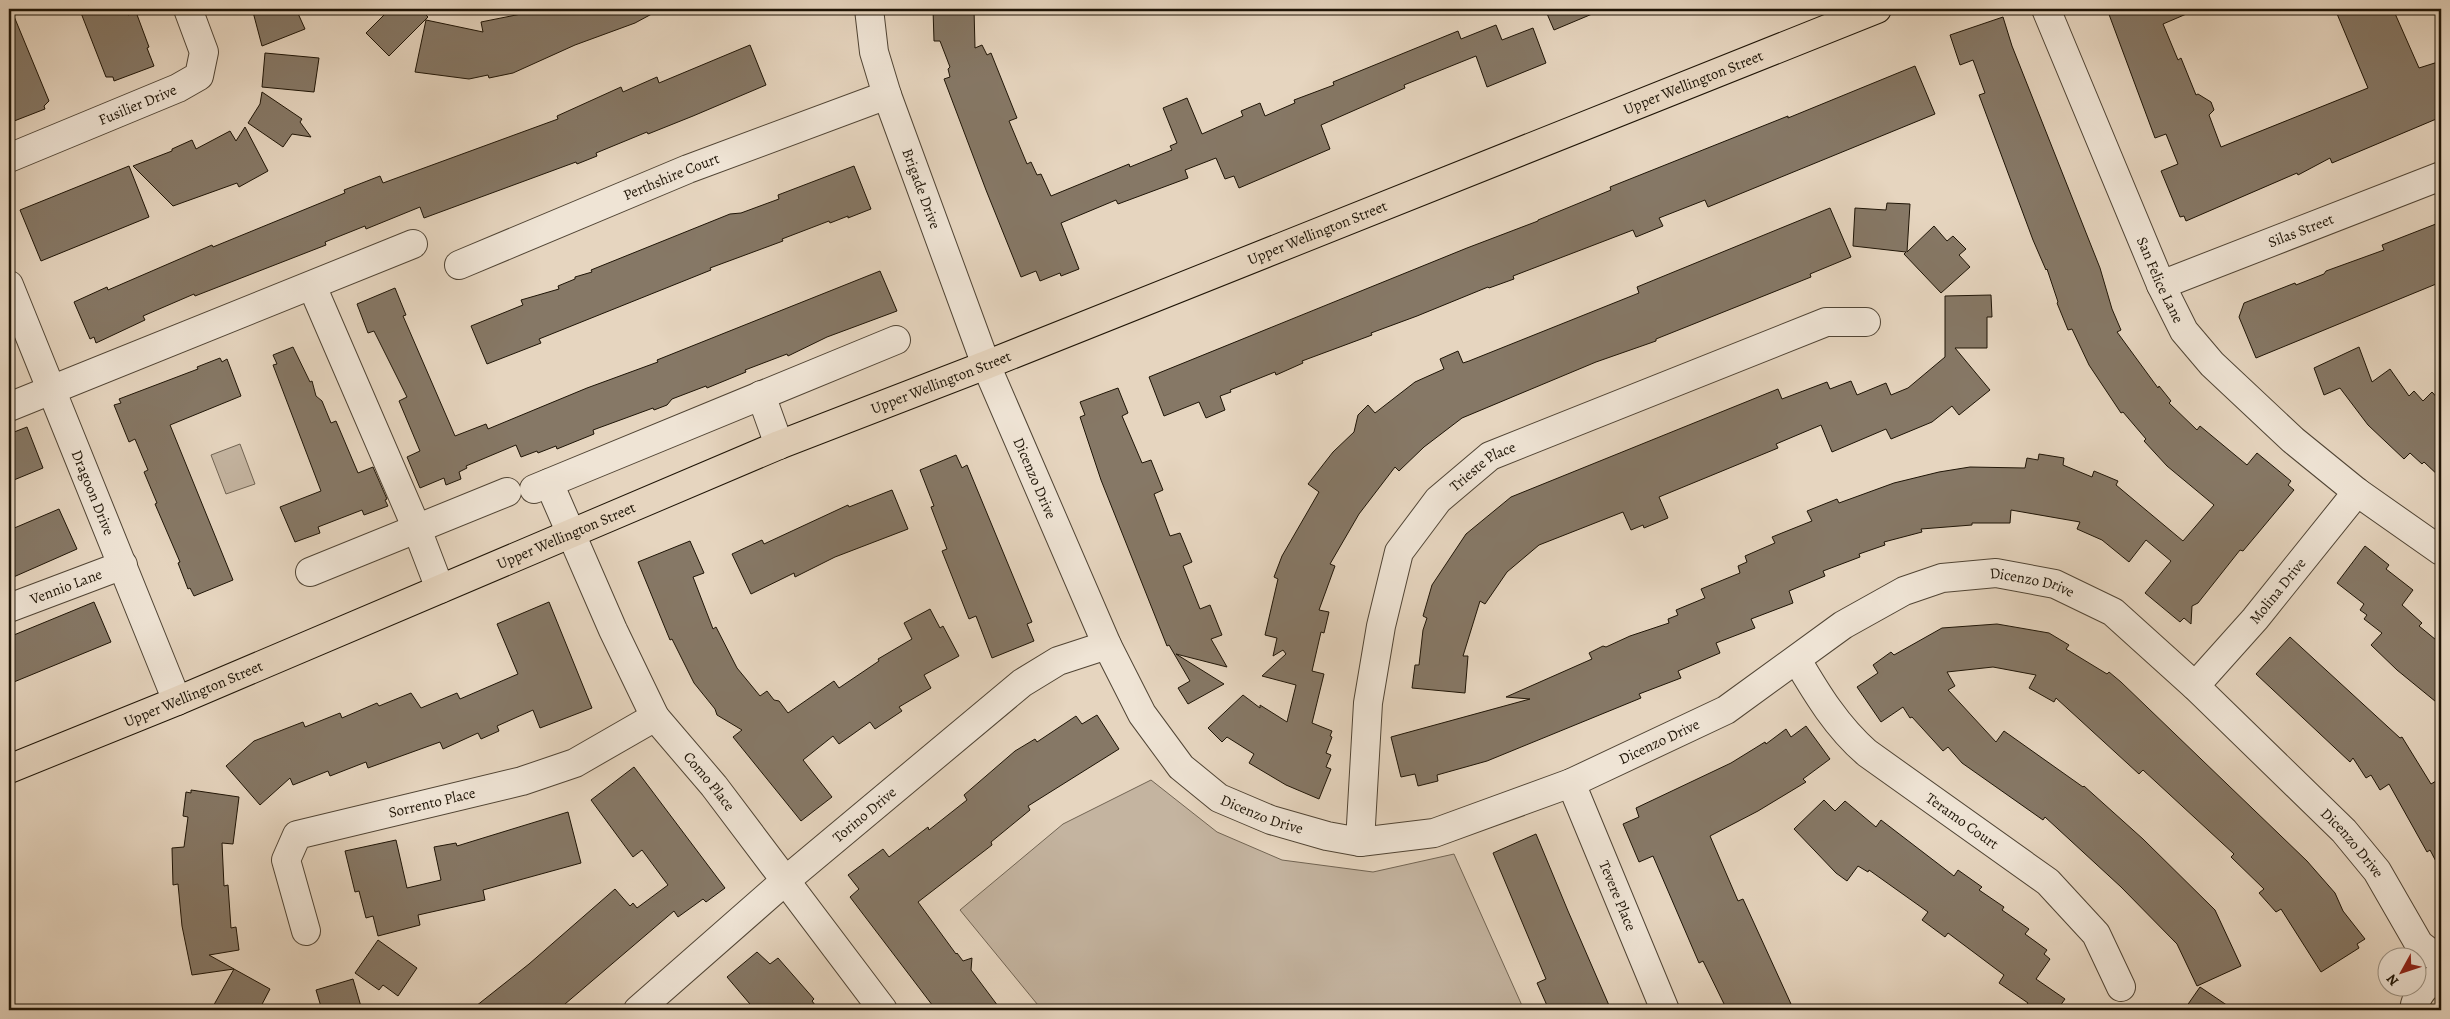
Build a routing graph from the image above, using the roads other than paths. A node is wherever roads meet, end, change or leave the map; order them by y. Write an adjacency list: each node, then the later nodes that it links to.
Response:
1 (188, 9): 6 (street, Fusilier Drive)
2 (869, 9): 5 (street, Brigade Drive)
3 (1874, 9): 15 (main road, Upper Wellington Street)
4 (2046, 9): 11 (street, San Felice Lane)
5 (887, 95): 9 (street, Perthshire Court); 15 (street, Brigade Drive)
6 (9, 158)
7 (2441, 176): 11 (street, Silas Street)
8 (413, 244): 12 (street)
9 (459, 266)
10 (9, 285): 16 (street, Dragoon Drive)
11 (2161, 285): 21 (street, San Felice Lane)
12 (312, 286): 16 (street); 22 (street)
13 (1866, 322): 36 (street, Trieste Place)
14 (896, 340): 17 (street)
15 (986, 365): 19 (main road, Upper Wellington Street); 29 (street, Dicenzo Drive)
16 (53, 391): 18 (street); 25 (street, Dragoon Drive)
17 (761, 395): 19 (street); 23 (street, Como Place)
18 (9, 406)
19 (779, 445): 23 (main road, Upper Wellington Street)
20 (507, 492): 22 (street)
21 (2357, 492): 24 (street, San Felice Lane); 31 (street, Molina Drive)
22 (417, 529): 26 (street); 27 (street)
23 (571, 533): 27 (main road, Upper Wellington Street); 33 (street, Como Place)
24 (2441, 551)
25 (122, 565): 28 (street, Vennio Lane); 32 (street, Dragoon Drive)
26 (310, 572)
27 (440, 589): 32 (main road, Upper Wellington Street)
28 (9, 608)
29 (1107, 645): 36 (street, Dicenzo Drive); 37 (street, Torino Drive)
30 (1797, 660): 31 (street, Dicenzo Drive); 35 (street, Dicenzo Drive); 43 (street, Teramo Court)
31 (2195, 686): 39 (street, Dicenzo Drive)
32 (177, 701): 34 (main road, Upper Wellington Street)
33 (654, 717): 37 (street, Como Place); 38 (street, Sorrento Place)
34 (9, 769)
35 (1571, 783): 36 (street, Dicenzo Drive); 47 (street, Tevere Place)
36 (1360, 842)
37 (786, 881): 45 (street, Torino Drive); 46 (street, Como Place)
38 (306, 931)
39 (2416, 946)
40 (2428, 955): 41 (street, Dicenzo Drive)
41 (2441, 961)
42 (2441, 976): 44 (street)
43 (2121, 987)
44 (2415, 1000)
45 (638, 1010)
46 (882, 1010)
47 (1665, 1010)

